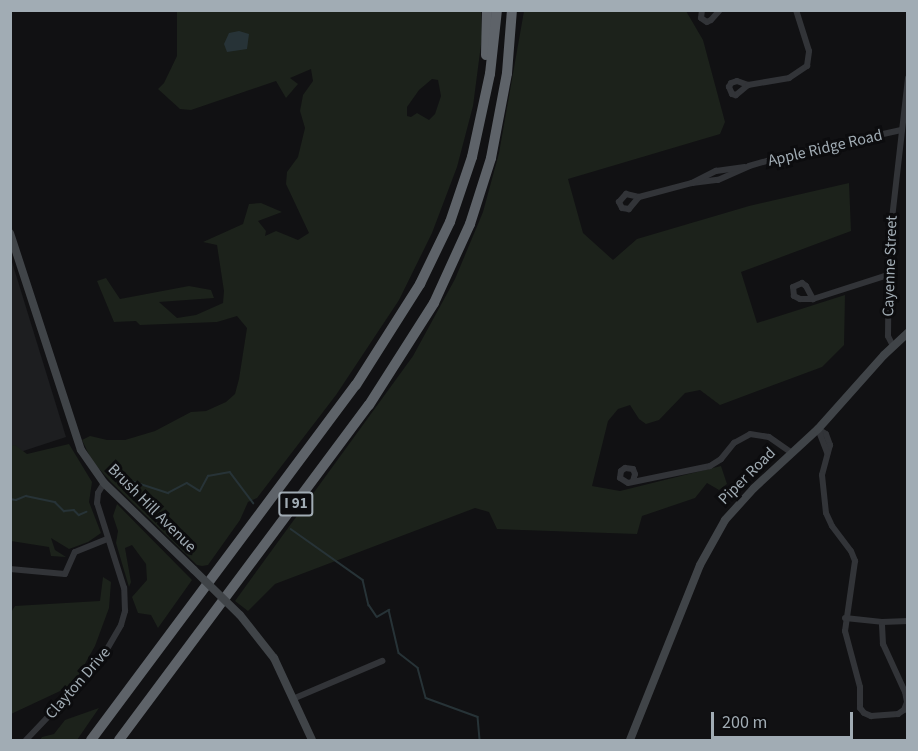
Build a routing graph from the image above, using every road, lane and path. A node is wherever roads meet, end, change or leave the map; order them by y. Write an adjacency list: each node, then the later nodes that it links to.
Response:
1 (487, 10): 12 (highway)
2 (497, 10): 12 (highway, I 91)
3 (513, 10): 9 (highway, I 91)
4 (518, 10): 9 (highway)
5 (702, 10): 8 (street)
6 (715, 10): 8 (street)
7 (796, 10): 11 (street)
8 (720, 11)
9 (507, 73): 37 (highway, I 91)
10 (908, 78): 13 (street, Cayenne Street)
11 (748, 85)
12 (481, 124): 36 (highway, I 91)
13 (901, 130): 14 (street, Apple Ridge Road); 20 (street, Cayenne Street)
14 (749, 166): 15 (street, Apple Ridge Road); 16 (street, Apple Ridge Road)
15 (716, 171): 16 (street); 17 (street, Apple Ridge Road)
16 (718, 180): 17 (street, Apple Ridge Road)
17 (692, 183): 18 (street, Apple Ridge Road)
18 (639, 197)
19 (10, 234): 27 (street, Brush Hill Avenue)
20 (888, 275): 21 (street); 23 (street, Cayenne Street)
21 (813, 299)
22 (908, 333): 23 (street, Piper Road)
23 (893, 346): 24 (street, Piper Road)
24 (818, 429): 25 (street, Piper Road); 30 (street)
25 (792, 453): 26 (street); 39 (street, Piper Road)
26 (633, 481)
27 (104, 483): 28 (street, Clayton Drive); 34 (street, Brush Hill Avenue, bridge)
28 (108, 539): 29 (street); 35 (street, Clayton Drive)
29 (10, 569)
30 (845, 618): 32 (street); 32 (street)
31 (908, 621): 32 (street)
32 (882, 622)
33 (382, 661): 34 (street)
34 (295, 698): 38 (street, Brush Hill Avenue)
35 (26, 741)
36 (92, 741)
37 (119, 741)
38 (312, 741)
39 (630, 741)

